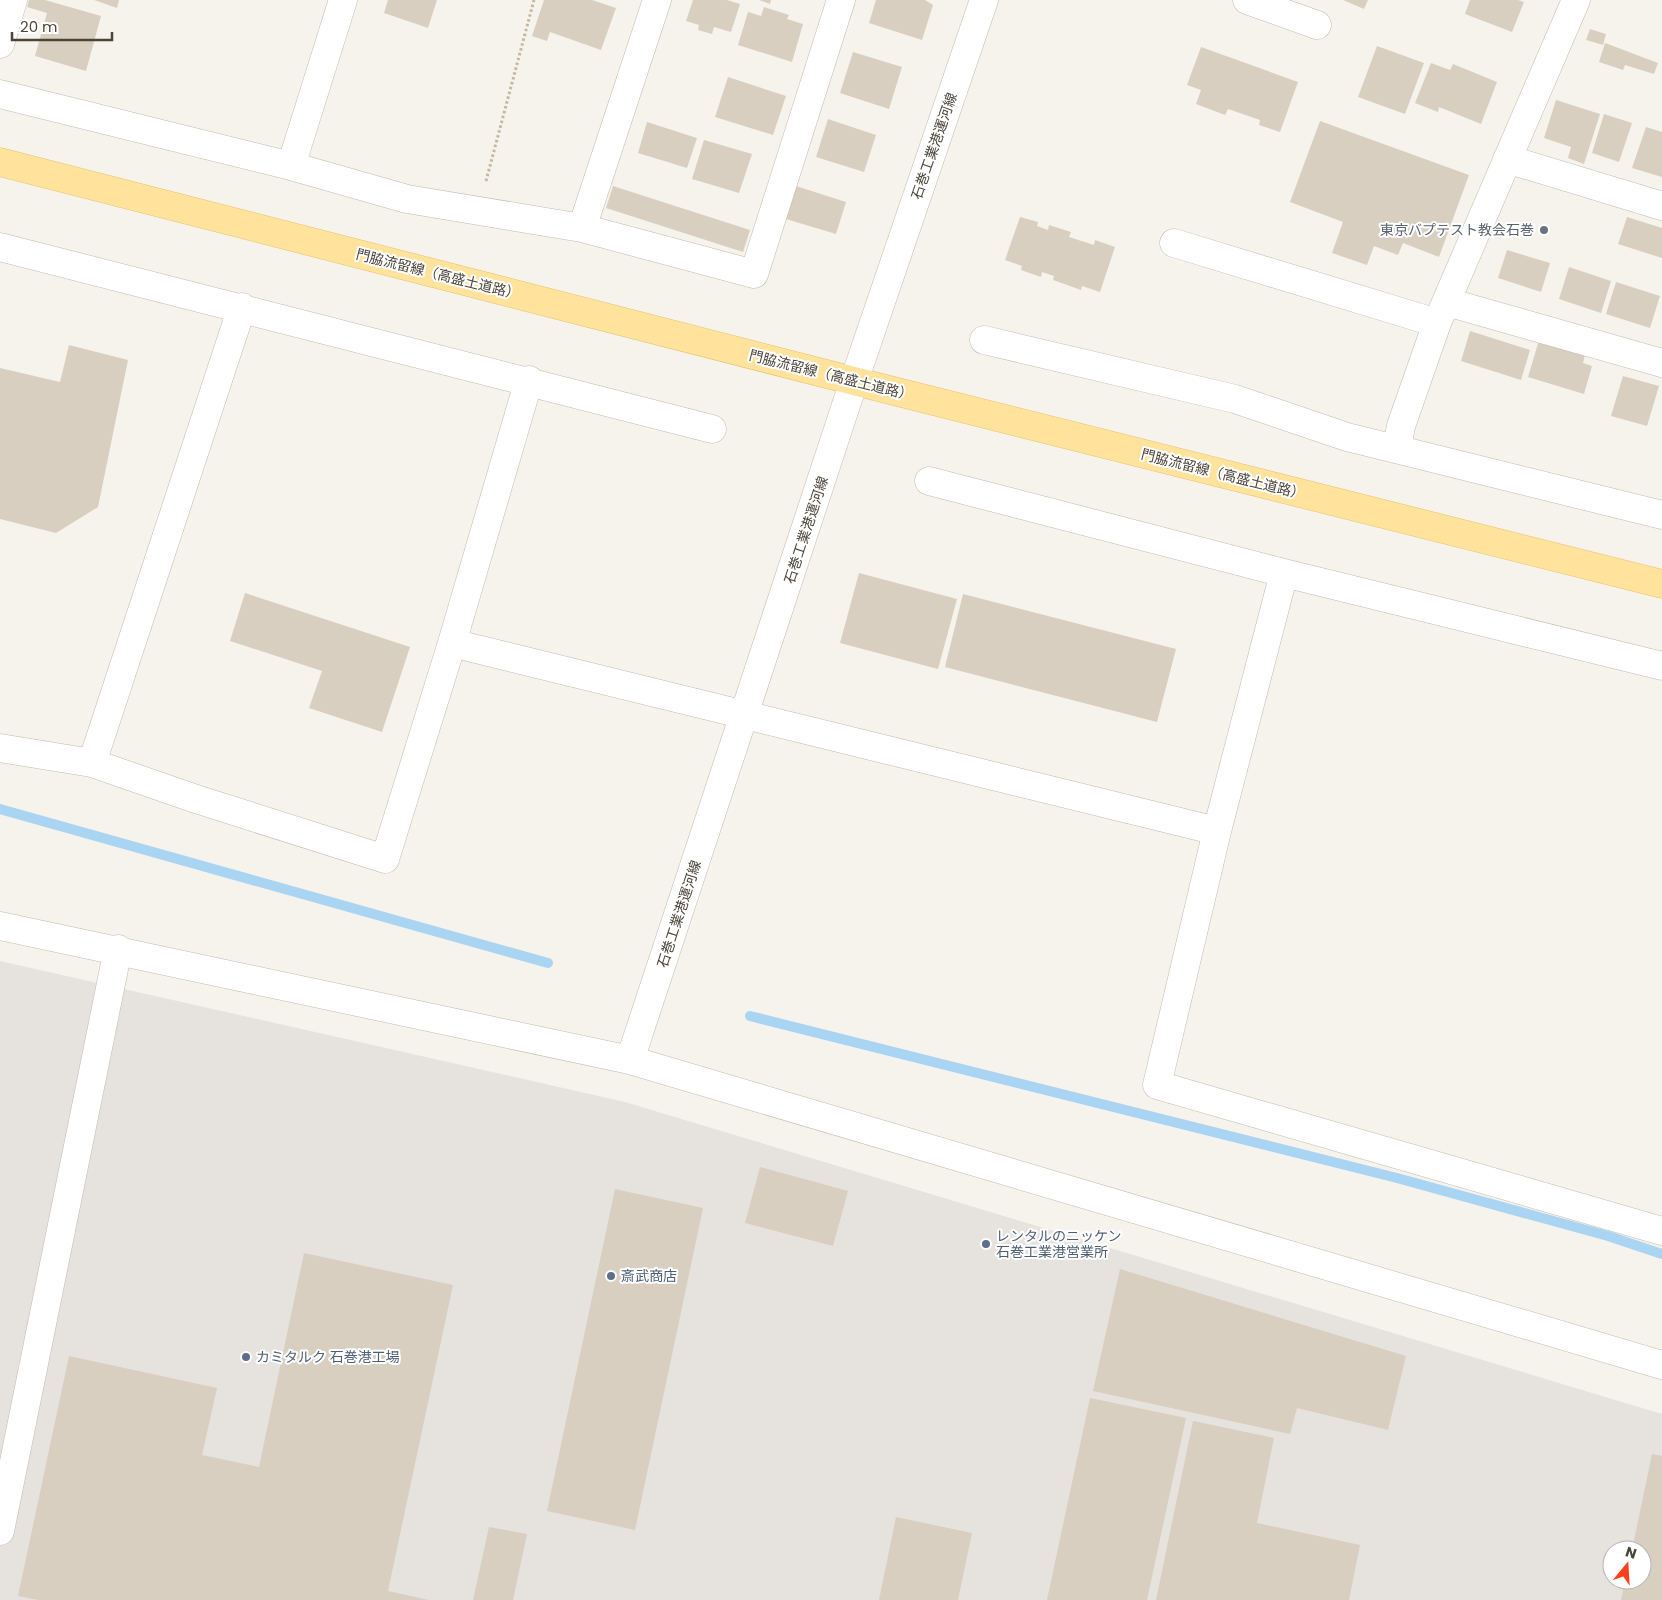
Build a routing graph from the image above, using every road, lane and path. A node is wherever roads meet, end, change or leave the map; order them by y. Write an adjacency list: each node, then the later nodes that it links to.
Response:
1 (13, 0): 10 (street)
2 (343, 0): 14 (street)
3 (534, 0): 16 (path)
4 (657, 0): 17 (street)
5 (841, 0): 17 (street)
6 (984, 0): 25 (street, 石巻工業港運河線)
7 (1246, 0): 9 (street)
8 (1570, 2): 12 (street)
9 (1317, 25)
10 (0, 44)
11 (0, 94): 14 (street)
12 (1508, 159): 15 (street); 21 (street)
13 (0, 162): 25 (main road, 門脇流留線（高盛土道路）)
14 (291, 166): 16 (street)
15 (1662, 206)
16 (479, 210): 17 (street)
17 (582, 228)
18 (1174, 243): 21 (street)
19 (0, 247): 20 (street)
20 (242, 307): 24 (street); 36 (street)
21 (1442, 312): 23 (street); 27 (street)
22 (984, 340): 27 (street)
23 (1662, 363)
24 (530, 380): 26 (street); 32 (street)
25 (854, 381): 31 (main road, 門脇流留線（高盛土道路）); 34 (street, 石巻工業港運河線)
26 (712, 429)
27 (1398, 448): 29 (street)
28 (929, 481): 30 (street)
29 (1662, 516)
30 (1284, 573): 33 (street); 37 (street)
31 (1662, 584)
32 (452, 643): 34 (street); 36 (street)
33 (1662, 666)
34 (746, 714): 37 (street); 40 (street, 石巻工業港運河線)
35 (0, 748): 36 (street)
36 (92, 763)
37 (1217, 830): 41 (street)
38 (0, 926): 39 (street)
39 (118, 949): 40 (street); 43 (street)
40 (630, 1060): 42 (street)
41 (1662, 1231)
42 (1662, 1365)
43 (0, 1531)

